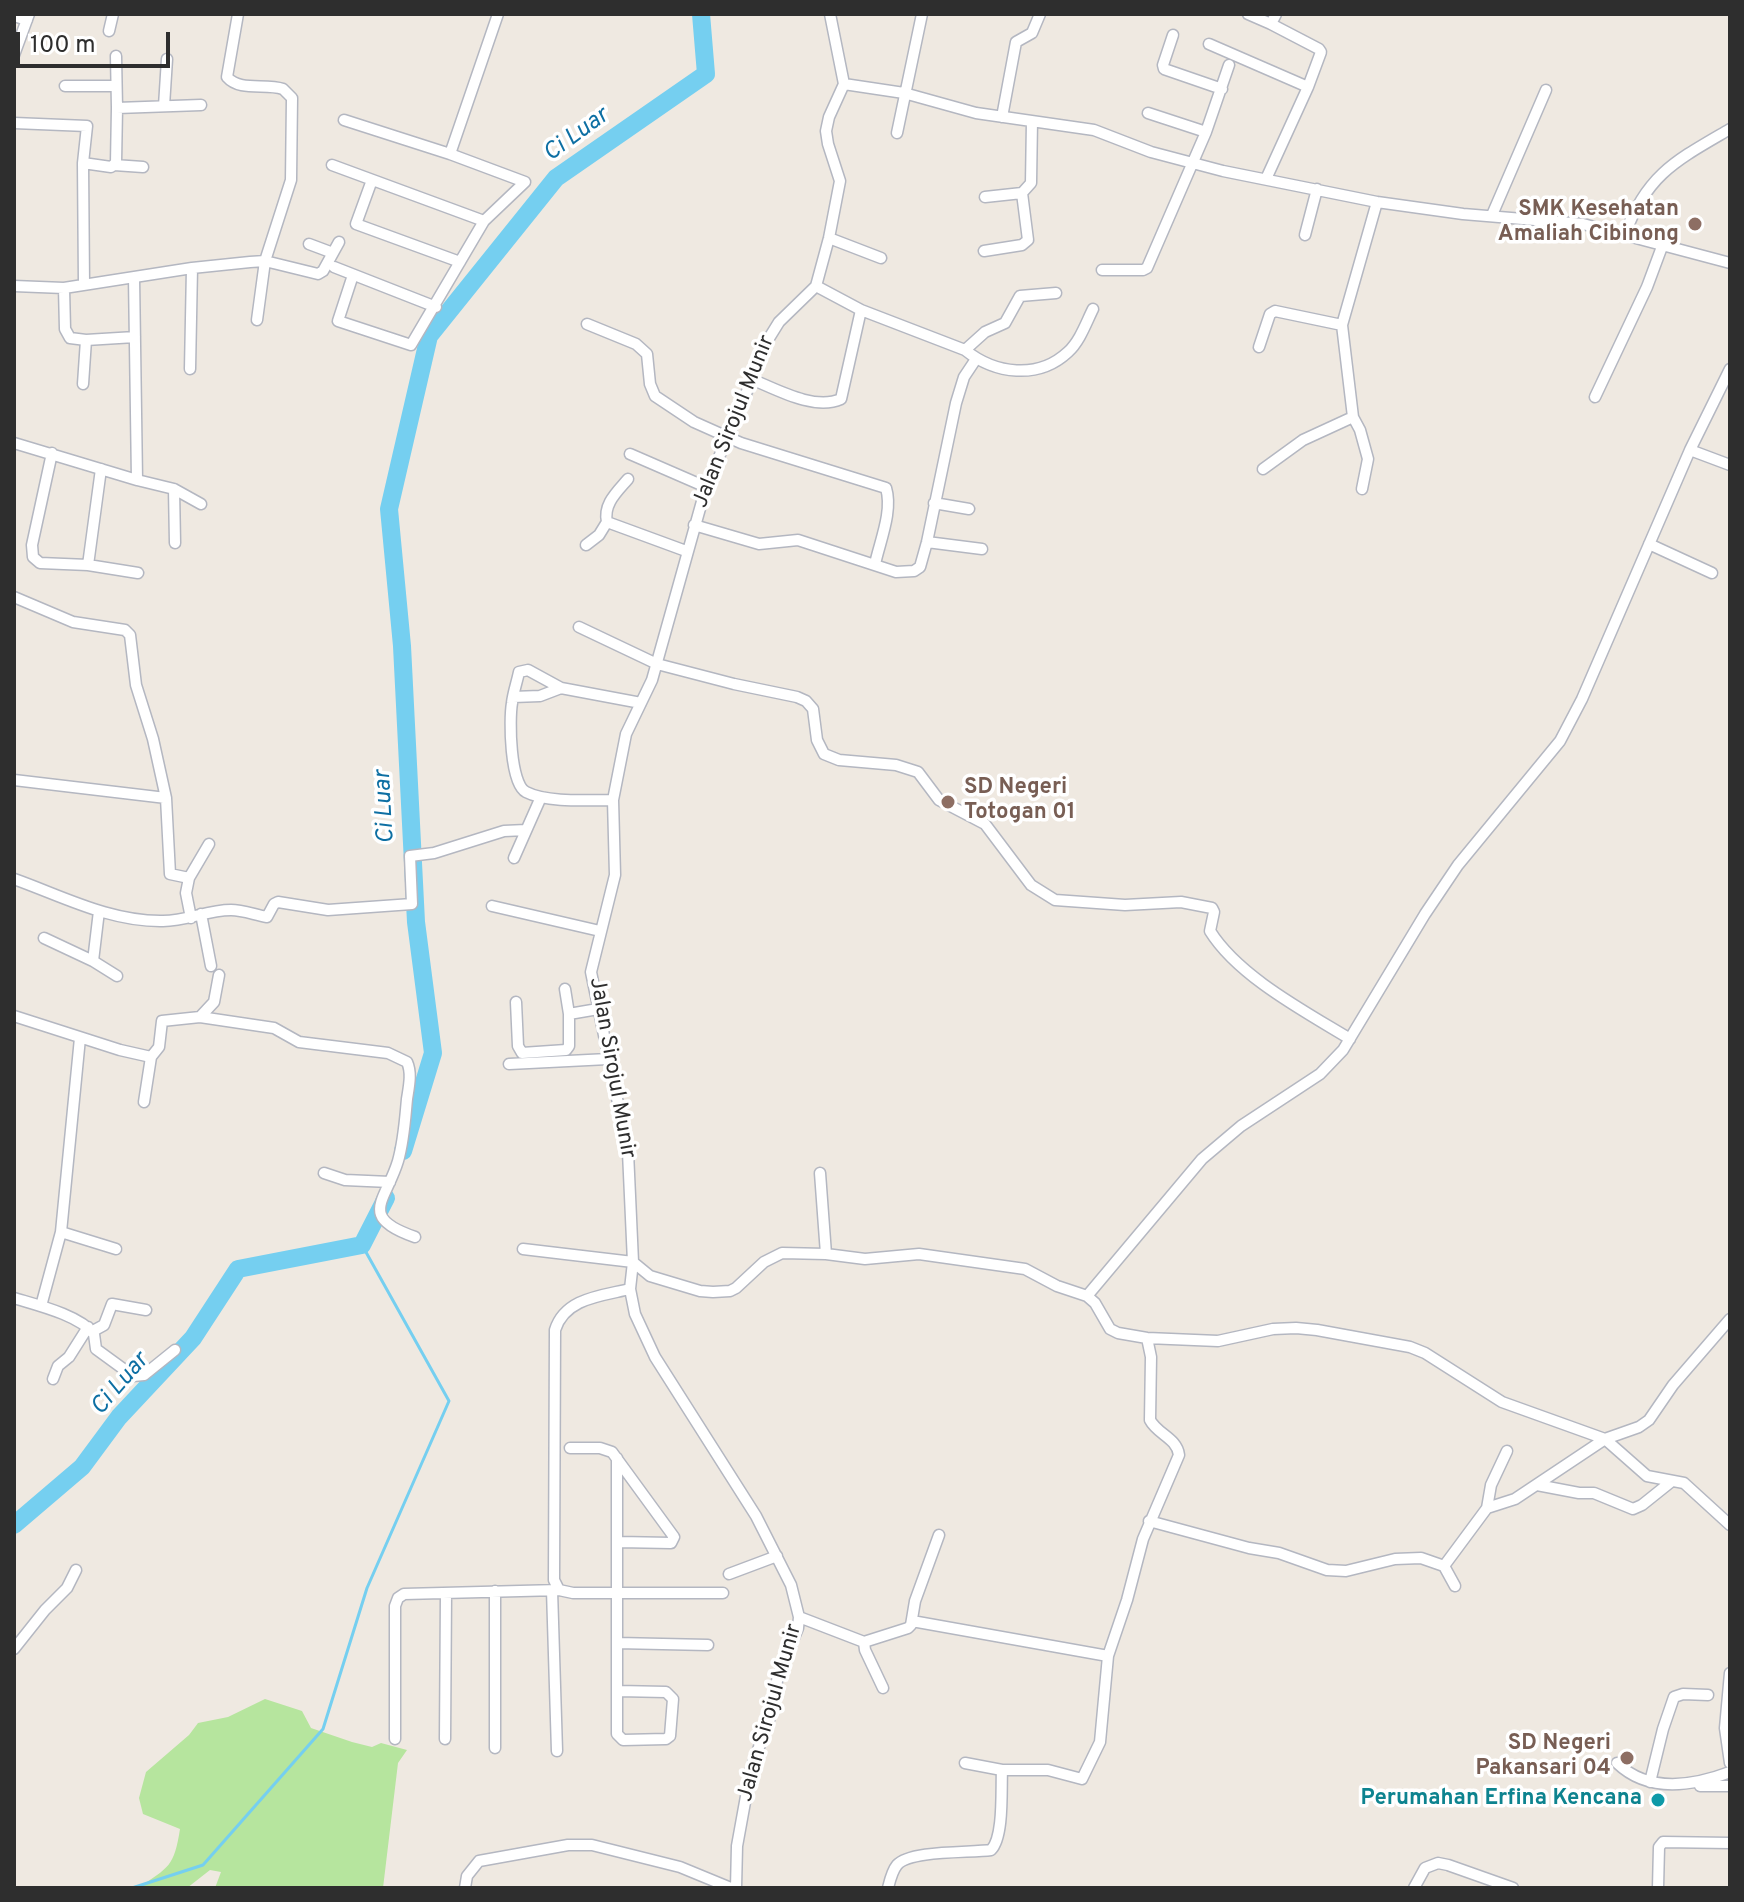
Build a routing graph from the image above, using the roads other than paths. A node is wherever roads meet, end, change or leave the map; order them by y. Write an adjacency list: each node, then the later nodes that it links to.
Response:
1 (113, 14): 11 (street)
2 (238, 14): 59 (street)
3 (498, 14): 36 (street)
4 (830, 14): 18 (street)
5 (922, 14): 24 (street)
6 (1040, 14): 29 (street)
7 (1248, 14): 10 (street)
8 (14, 16): 9 (street)
9 (28, 17): 14 (street)
10 (1274, 19): 21 (street)
11 (109, 31)
12 (1173, 35): 22 (street)
13 (1209, 44): 21 (street)
14 (14, 55)
15 (116, 56): 20 (street)
16 (167, 59): 26 (street)
17 (1229, 65): 22 (street)
18 (844, 84): 24 (street); 52 (street, Jalan Sirojul Munir)
19 (65, 86): 20 (street)
20 (116, 86): 27 (street)
21 (1308, 87): 42 (street)
22 (1222, 89): 34 (street)
23 (1546, 90): 48 (street)
24 (904, 93): 29 (street); 35 (street)
25 (201, 105): 26 (street)
26 (164, 106): 27 (street)
27 (117, 108): 39 (street)
28 (1148, 113): 34 (street)
29 (1002, 117): 31 (street)
30 (344, 120): 36 (street)
31 (1032, 121): 38 (street); 45 (street)
32 (14, 123): 37 (street)
33 (1730, 129): 50 (street)
34 (1206, 132): 38 (street)
35 (897, 133)
36 (450, 154): 49 (street)
37 (83, 163): 39 (street); 67 (street)
38 (1192, 163): 42 (street); 64 (street)
39 (114, 165): 41 (street)
40 (332, 165): 43 (street)
41 (143, 167)
42 (1266, 179): 44 (street)
43 (372, 180): 49 (street); 60 (street)
44 (1317, 189): 47 (street); 51 (street)
45 (1022, 193): 46 (street); 56 (street)
46 (985, 197)
47 (1377, 202): 48 (street); 77 (street)
48 (1492, 215): 50 (street)
49 (484, 221): 60 (street)
50 (1625, 234): 55 (street)
51 (1305, 235)
52 (829, 238): 58 (street); 69 (street, Jalan Sirojul Munir)
53 (339, 242): 57 (street)
54 (309, 244): 57 (street)
55 (1663, 244): 61 (street); 87 (street)
56 (984, 251)
57 (333, 253): 59 (street)
58 (881, 258)
59 (265, 261): 63 (street); 75 (street)
60 (460, 262): 72 (street)
61 (1730, 263)
62 (334, 267): 65 (street)
63 (192, 268): 66 (street); 83 (street)
64 (1102, 270)
65 (353, 275): 72 (street); 72 (street)
66 (134, 277): 67 (street); 78 (street)
67 (84, 285): 70 (street)
68 (14, 286): 70 (street)
69 (816, 286): 74 (street); 85 (street, Jalan Sirojul Munir)
70 (64, 288): 79 (street)
71 (1056, 293): 81 (street)
72 (436, 307)
73 (1093, 309): 82 (street)
74 (861, 310): 81 (street); 85 (street)
75 (257, 320)
76 (587, 324): 89 (street)
77 (1342, 325): 80 (street); 88 (street)
78 (135, 337): 79 (street); 98 (street)
79 (86, 340): 86 (street)
80 (1259, 347)
81 (965, 350): 82 (street)
82 (976, 359): 102 (street)
83 (190, 369)
84 (1730, 369): 91 (street)
85 (751, 379): 89 (street, Jalan Sirojul Munir)
86 (83, 384)
87 (1595, 397)
88 (1353, 417): 96 (street); 101 (street)
89 (726, 437): 99 (street, Jalan Sirojul Munir); 113 (street)
90 (14, 443): 92 (street)
91 (1690, 450): 94 (street); 109 (street)
92 (52, 453): 95 (street); 114 (street)
93 (630, 454): 99 (street)
94 (1730, 465)
95 (101, 469): 98 (street); 114 (street)
96 (1263, 469)
97 (628, 479): 105 (street)
98 (137, 480): 100 (street)
99 (706, 487): 106 (street, Jalan Sirojul Munir)
100 (174, 489): 103 (street); 108 (street)
101 (1362, 489)
102 (934, 503): 104 (street); 107 (street)
103 (201, 504)
104 (969, 509)
105 (607, 522): 110 (street); 112 (street)
106 (694, 525): 112 (street, Jalan Sirojul Munir); 113 (street)
107 (927, 542): 111 (street); 113 (street)
108 (175, 543)
109 (1649, 544): 116 (street); 146 (street)
110 (586, 545)
111 (982, 549)
112 (686, 551): 119 (street, Jalan Sirojul Munir)
113 (875, 564)
114 (88, 565): 115 (street)
115 (138, 573)
116 (1712, 573)
117 (14, 597): 125 (street)
118 (579, 627): 119 (street)
119 (657, 664): 122 (street, Jalan Sirojul Munir); 146 (street)
120 (561, 688): 121 (street); 121 (street); 122 (street)
121 (513, 697): 124 (street)
122 (641, 703): 126 (street, Jalan Sirojul Munir)
123 (14, 780): 125 (street)
124 (541, 797): 126 (street); 127 (street)
125 (166, 798): 130 (street)
126 (613, 800): 135 (street, Jalan Sirojul Munir)
127 (526, 830): 129 (street); 134 (street)
128 (209, 844): 130 (street)
129 (514, 858)
130 (189, 878): 134 (street)
131 (14, 879): 133 (street)
132 (492, 906): 135 (street)
133 (99, 911): 134 (street); 137 (street)
134 (196, 916): 144 (street)
135 (600, 931): 141 (street, Jalan Sirojul Munir)
136 (44, 938): 137 (street)
137 (93, 961): 138 (street)
138 (117, 976)
139 (565, 989): 142 (street)
140 (516, 1002): 142 (street)
141 (598, 1009): 142 (street); 148 (street, Jalan Sirojul Munir)
142 (569, 1014)
143 (14, 1016): 145 (street)
144 (200, 1017): 147 (street); 153 (street)
145 (80, 1038): 147 (street); 154 (street)
146 (1350, 1039): 161 (street)
147 (151, 1057): 150 (street)
148 (608, 1059): 149 (street); 159 (street, Jalan Sirojul Munir)
149 (509, 1064)
150 (144, 1102)
151 (324, 1173): 153 (street)
152 (820, 1173): 158 (street)
153 (390, 1182): 155 (street)
154 (61, 1232): 156 (street); 163 (street)
155 (415, 1237)
156 (116, 1249)
157 (523, 1249): 159 (street)
158 (826, 1254): 159 (street); 161 (street)
159 (633, 1262): 160 (street, Jalan Sirojul Munir)
160 (630, 1289): 183 (street, Jalan Sirojul Munir); 188 (street)
161 (1087, 1296): 167 (street)
162 (14, 1298): 163 (street)
163 (41, 1306): 166 (street)
164 (146, 1310): 166 (street)
165 (1730, 1319): 170 (street)
166 (91, 1329): 168 (street); 169 (street)
167 (1147, 1338): 170 (street); 179 (street)
168 (175, 1350)
169 (53, 1379)
170 (1605, 1439): 174 (street); 175 (street)
171 (570, 1448): 173 (street)
172 (1507, 1451): 178 (street)
173 (617, 1458): 176 (street); 177 (street)
174 (1672, 1481): 175 (street); 180 (street)
175 (1537, 1485): 178 (street)
176 (640, 1490): 177 (street); 182 (street)
177 (618, 1491): 182 (street)
178 (1487, 1508): 184 (street)
179 (1149, 1521): 184 (street); 199 (street)
180 (1730, 1525)
181 (939, 1535): 194 (street)
182 (619, 1542): 192 (street)
183 (777, 1556): 186 (street); 193 (street, Jalan Sirojul Munir)
184 (1444, 1566): 187 (street)
185 (76, 1570): 198 (street)
186 (729, 1574)
187 (1455, 1586)
188 (555, 1590): 189 (street); 192 (street); 207 (street)
189 (495, 1591): 190 (street); 206 (street)
190 (446, 1593): 204 (street); 205 (street)
191 (723, 1593): 192 (street)
192 (618, 1594): 196 (street)
193 (799, 1617): 195 (street); 217 (street, Jalan Sirojul Munir)
194 (912, 1621): 195 (street); 199 (street)
195 (864, 1642): 201 (street)
196 (617, 1643): 197 (street); 202 (street)
197 (708, 1645)
198 (14, 1649)
199 (1108, 1656): 211 (street)
200 (1730, 1673): 210 (street)
201 (883, 1688)
202 (618, 1691): 202 (street)
203 (1708, 1695): 213 (street)
204 (395, 1739)
205 (445, 1739)
206 (495, 1748)
207 (557, 1751)
208 (965, 1763): 211 (street)
209 (1617, 1763): 213 (street)
210 (1730, 1763)
211 (1002, 1770): 218 (street)
212 (1730, 1772): 213 (street)
213 (1650, 1785): 214 (street)
214 (1730, 1786)
215 (1730, 1843): 221 (street)
216 (465, 1888): 217 (street)
217 (734, 1888)
218 (888, 1888)
219 (1414, 1888): 220 (street)
220 (1513, 1888)
221 (1658, 1888)

